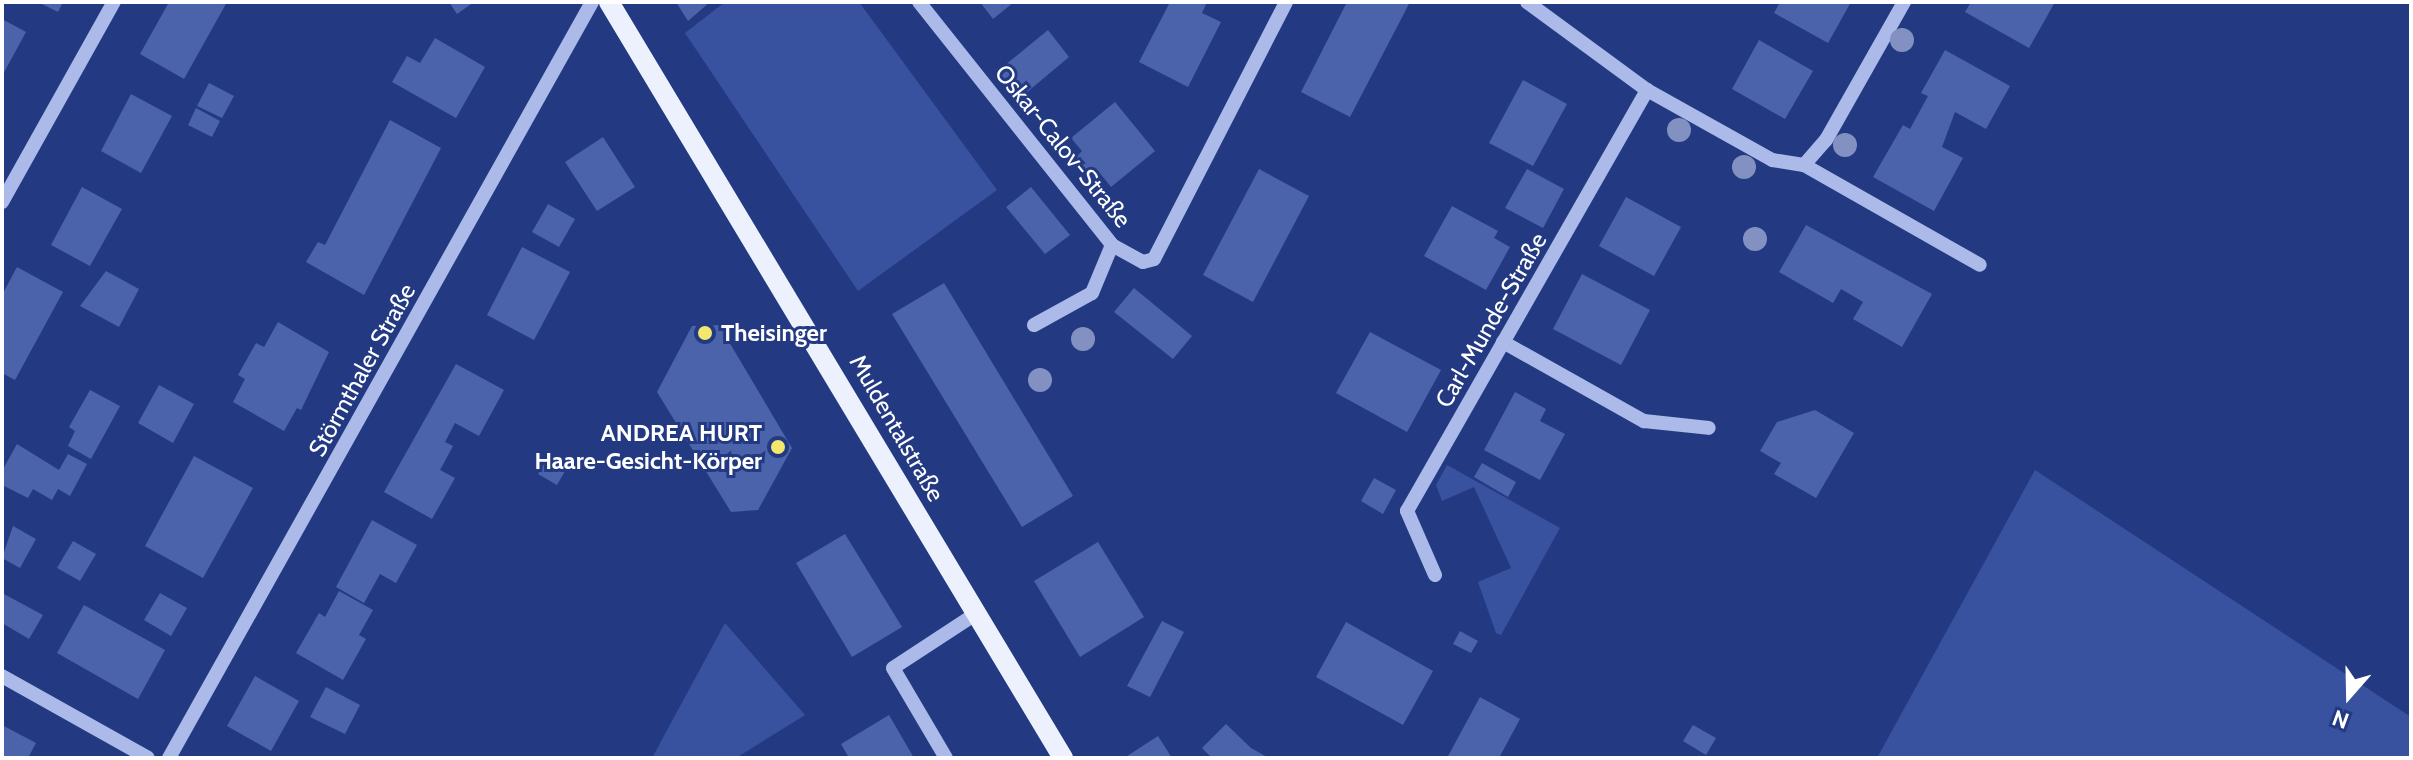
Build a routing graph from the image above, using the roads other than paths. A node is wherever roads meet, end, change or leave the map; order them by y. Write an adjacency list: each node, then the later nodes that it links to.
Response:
1 (114, 2): 10 (street)
2 (592, 2): 20 (street, Störmthaler Straße)
3 (609, 2): 17 (main road, Muldentalstraße)
4 (919, 2): 11 (street, Oskar-Calov-Straße)
5 (1286, 2): 11 (street, Oskar-Calov-Straße)
6 (1527, 2): 8 (street)
7 (1904, 2): 9 (street)
8 (1647, 90): 9 (street); 14 (street, Carl-Munde-Straße)
9 (1804, 165): 12 (street)
10 (2, 202)
11 (1112, 245): 13 (street)
12 (1980, 265)
13 (1034, 325)
14 (1503, 342): 15 (street); 16 (street, Carl-Munde-Straße)
15 (1709, 428)
16 (1435, 575)
17 (974, 615): 21 (street); 22 (main road, Muldentalstraße)
18 (2, 676): 19 (street)
19 (148, 758)
20 (169, 758)
21 (946, 758)
22 (1063, 758)

